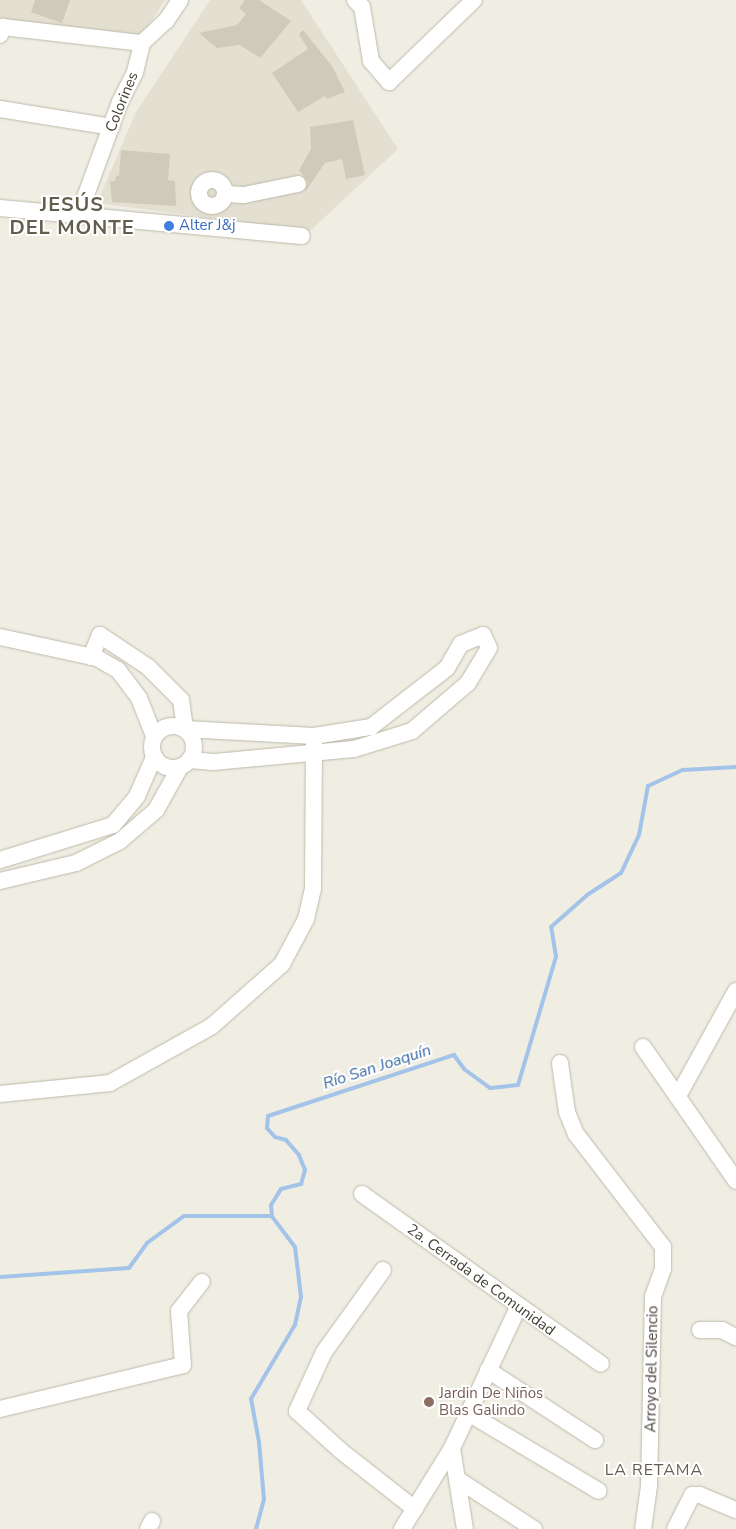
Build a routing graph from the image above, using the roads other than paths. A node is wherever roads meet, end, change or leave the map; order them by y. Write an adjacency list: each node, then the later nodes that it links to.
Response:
1 (180, 0): 5 (street)
2 (355, 0): 3 (street)
3 (474, 0)
4 (0, 35): 5 (street)
5 (142, 43): 7 (street, Colorines)
6 (0, 109): 7 (street)
7 (112, 127): 10 (street, Colorines)
8 (298, 184): 11 (street)
9 (0, 208): 10 (street)
10 (79, 214): 11 (street)
11 (192, 225): 12 (street)
12 (302, 236)
13 (0, 637): 14 (street)
14 (91, 657): 15 (street); 16 (street)
15 (185, 729): 16 (street); 17 (street); 20 (street)
16 (154, 736): 19 (street)
17 (314, 736): 18 (street); 18 (street)
18 (314, 754): 20 (street); 26 (street)
19 (154, 756): 20 (street); 21 (street)
20 (185, 764): 22 (street)
21 (0, 860)
22 (0, 881)
23 (736, 991): 27 (street)
24 (643, 1047): 27 (street)
25 (560, 1063): 48 (street, Arroyo del Silencio)
26 (0, 1094)
27 (678, 1096): 28 (street)
28 (736, 1181)
29 (362, 1194): 32 (street, 2a. Cerrada de Comunidad)
30 (383, 1270): 43 (street)
31 (202, 1282): 37 (street)
32 (518, 1308): 35 (street, 2a. Cerrada de Comunidad); 36 (street)
33 (700, 1330): 34 (street)
34 (736, 1337)
35 (601, 1364)
36 (488, 1370): 38 (street); 39 (street)
37 (0, 1409)
38 (468, 1413): 40 (street); 42 (street)
39 (595, 1440)
40 (452, 1448): 41 (street); 43 (street)
41 (457, 1478): 46 (street); 47 (street)
42 (598, 1492)
43 (415, 1509): 45 (street)
44 (736, 1510): 49 (street)
45 (402, 1529)
46 (465, 1529)
47 (534, 1529)
48 (643, 1529)
49 (675, 1529)

